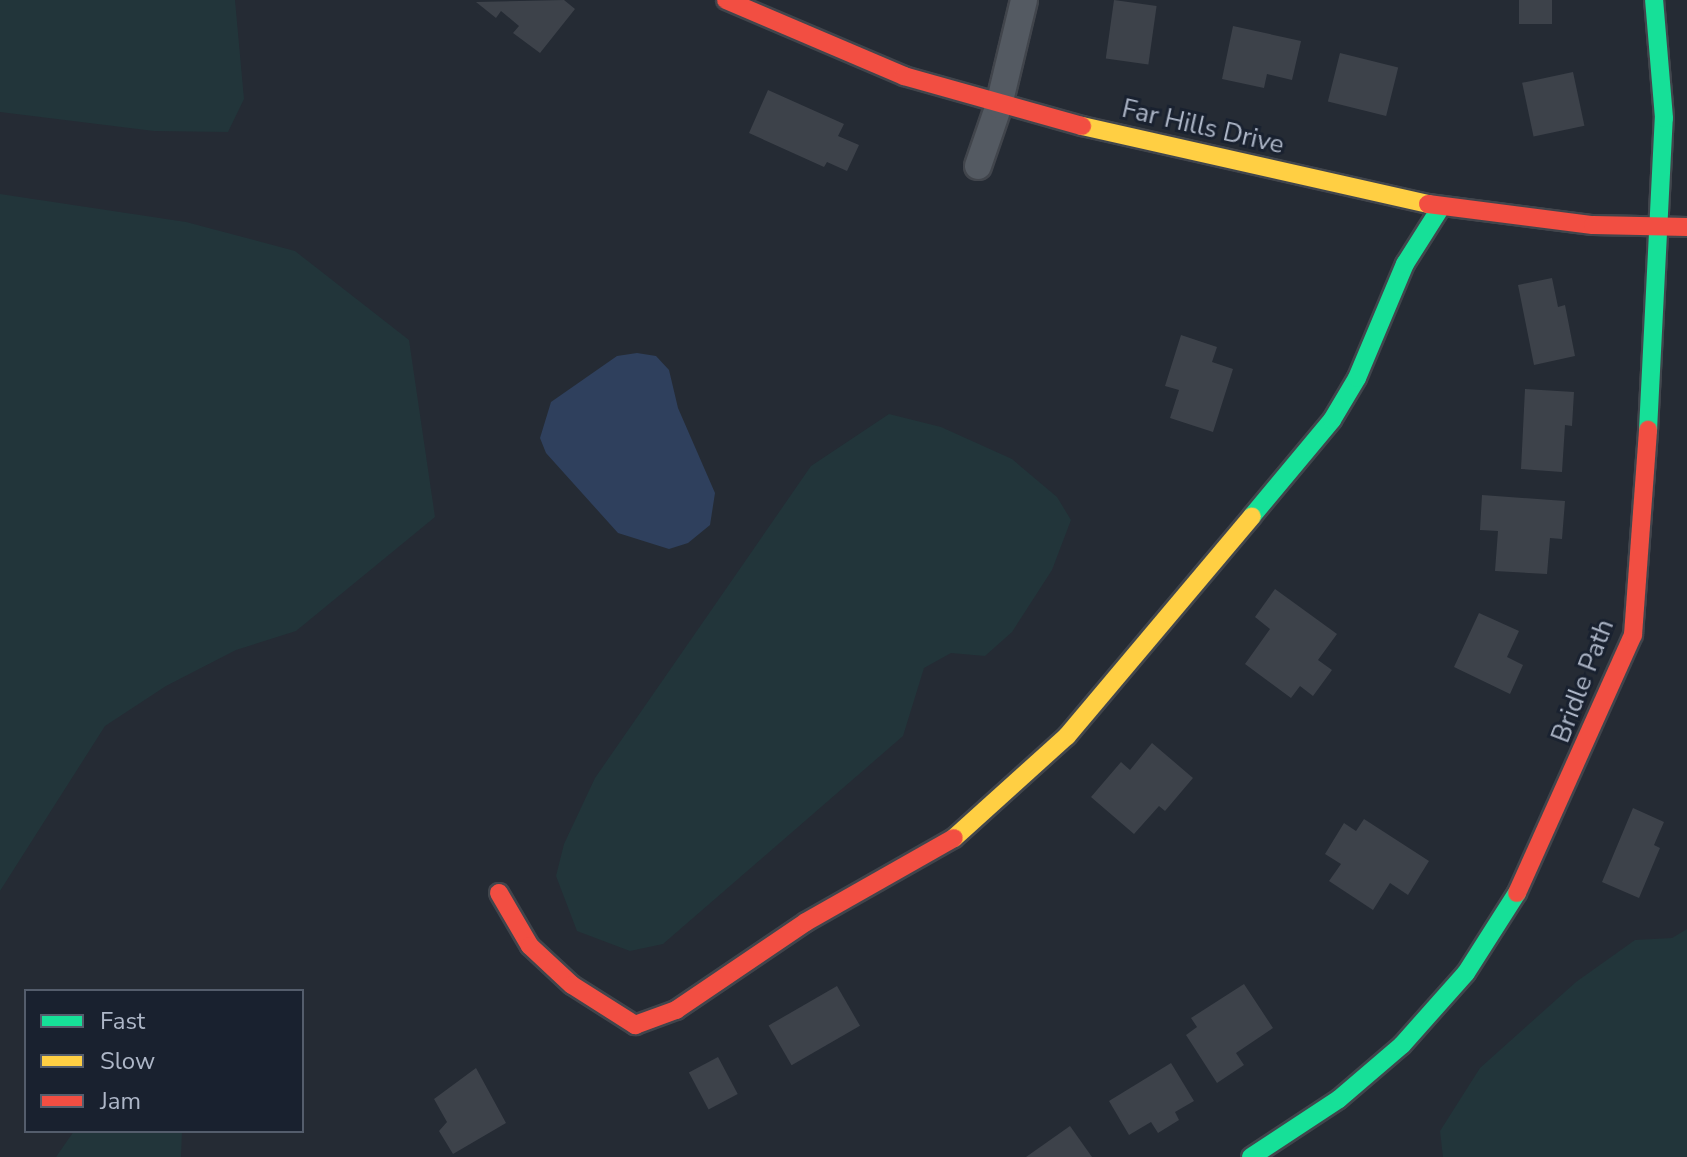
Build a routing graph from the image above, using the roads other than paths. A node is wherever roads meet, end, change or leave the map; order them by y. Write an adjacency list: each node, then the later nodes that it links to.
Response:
1 (726, 0): 4 (street, Far Hills Drive)
2 (1024, 0): 4 (street)
3 (1654, 0): 8 (street, Bridle Path)
4 (999, 105): 5 (street); 6 (street, Far Hills Drive)
5 (978, 166)
6 (1441, 207): 8 (street, Far Hills Drive); 9 (street)
7 (1687, 227): 8 (street, Far Hills Drive)
8 (1660, 228): 10 (street, Bridle Path)
9 (499, 893)
10 (1251, 1157)

